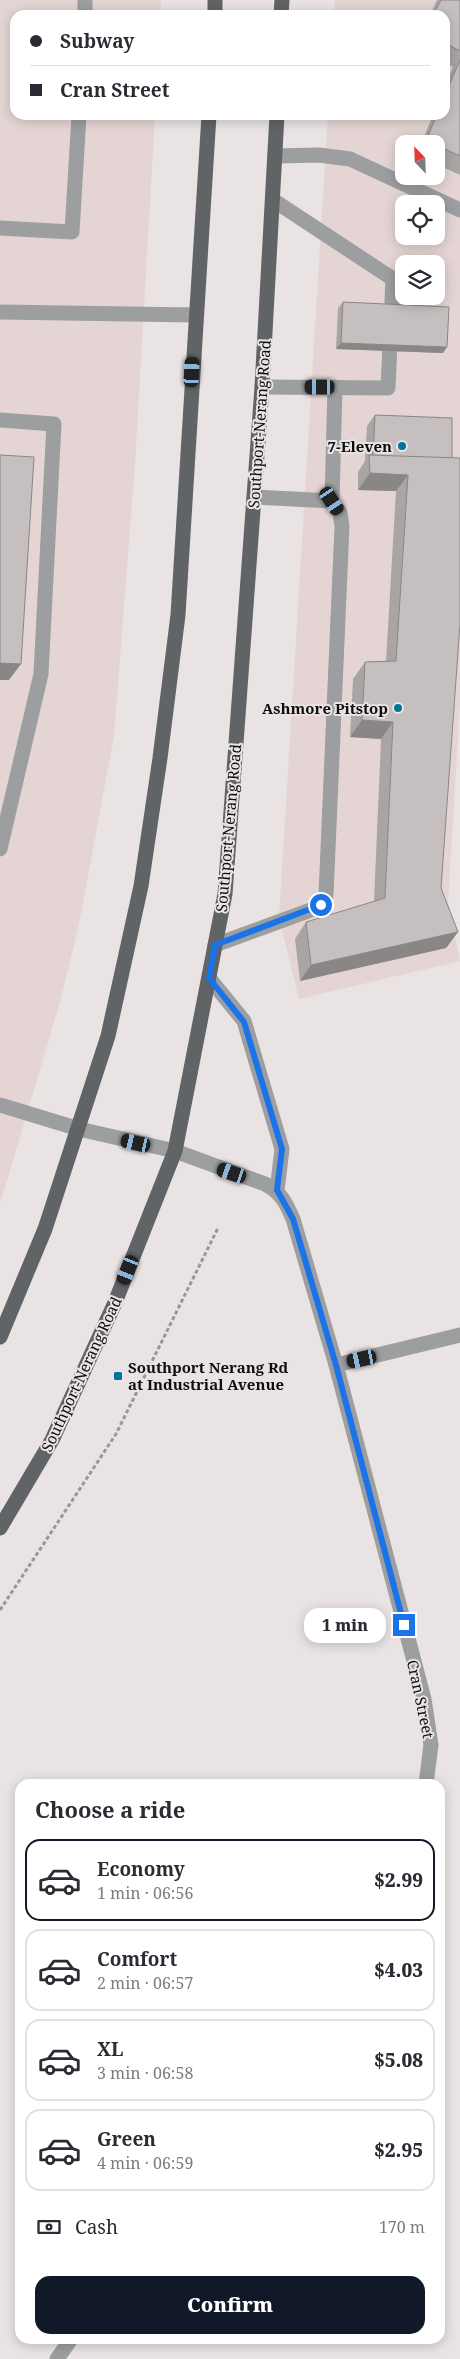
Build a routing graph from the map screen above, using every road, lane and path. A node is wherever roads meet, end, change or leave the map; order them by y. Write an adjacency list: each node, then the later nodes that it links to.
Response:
1 (79, 120): 7 (street)
2 (209, 120): 9 (main road)
3 (277, 120): 4 (main road, Southport-Nerang Road)
4 (275, 156): 5 (main road, Southport-Nerang Road); 6 (street)
5 (273, 200): 10 (main road, Southport-Nerang Road); 11 (street)
6 (460, 210)
7 (0, 228)
8 (0, 312): 9 (street)
9 (195, 315): 19 (main road)
10 (262, 387): 11 (street); 13 (main road, Southport-Nerang Road)
11 (335, 387): 14 (street)
12 (0, 420): 15 (street)
13 (254, 497): 14 (street); 16 (main road, Southport-Nerang Road)
14 (332, 501): 16 (street)
15 (0, 849)
16 (215, 945): 17 (main road, Southport-Nerang Road)
17 (209, 978): 20 (main road, Southport-Nerang Road); 21 (street)
18 (0, 1105): 19 (street)
19 (79, 1130): 20 (street); 24 (main road)
20 (175, 1151): 21 (street); 26 (main road, Southport-Nerang Road)
21 (277, 1190): 25 (street, Cran Street)
22 (218, 1228): 27 (path)
23 (460, 1335): 25 (street)
24 (0, 1337)
25 (336, 1365): 28 (street, Cran Street)
26 (0, 1528)
27 (0, 1610)
28 (427, 1779)
29 (68, 2344): 30 (street)
30 (57, 2359)

